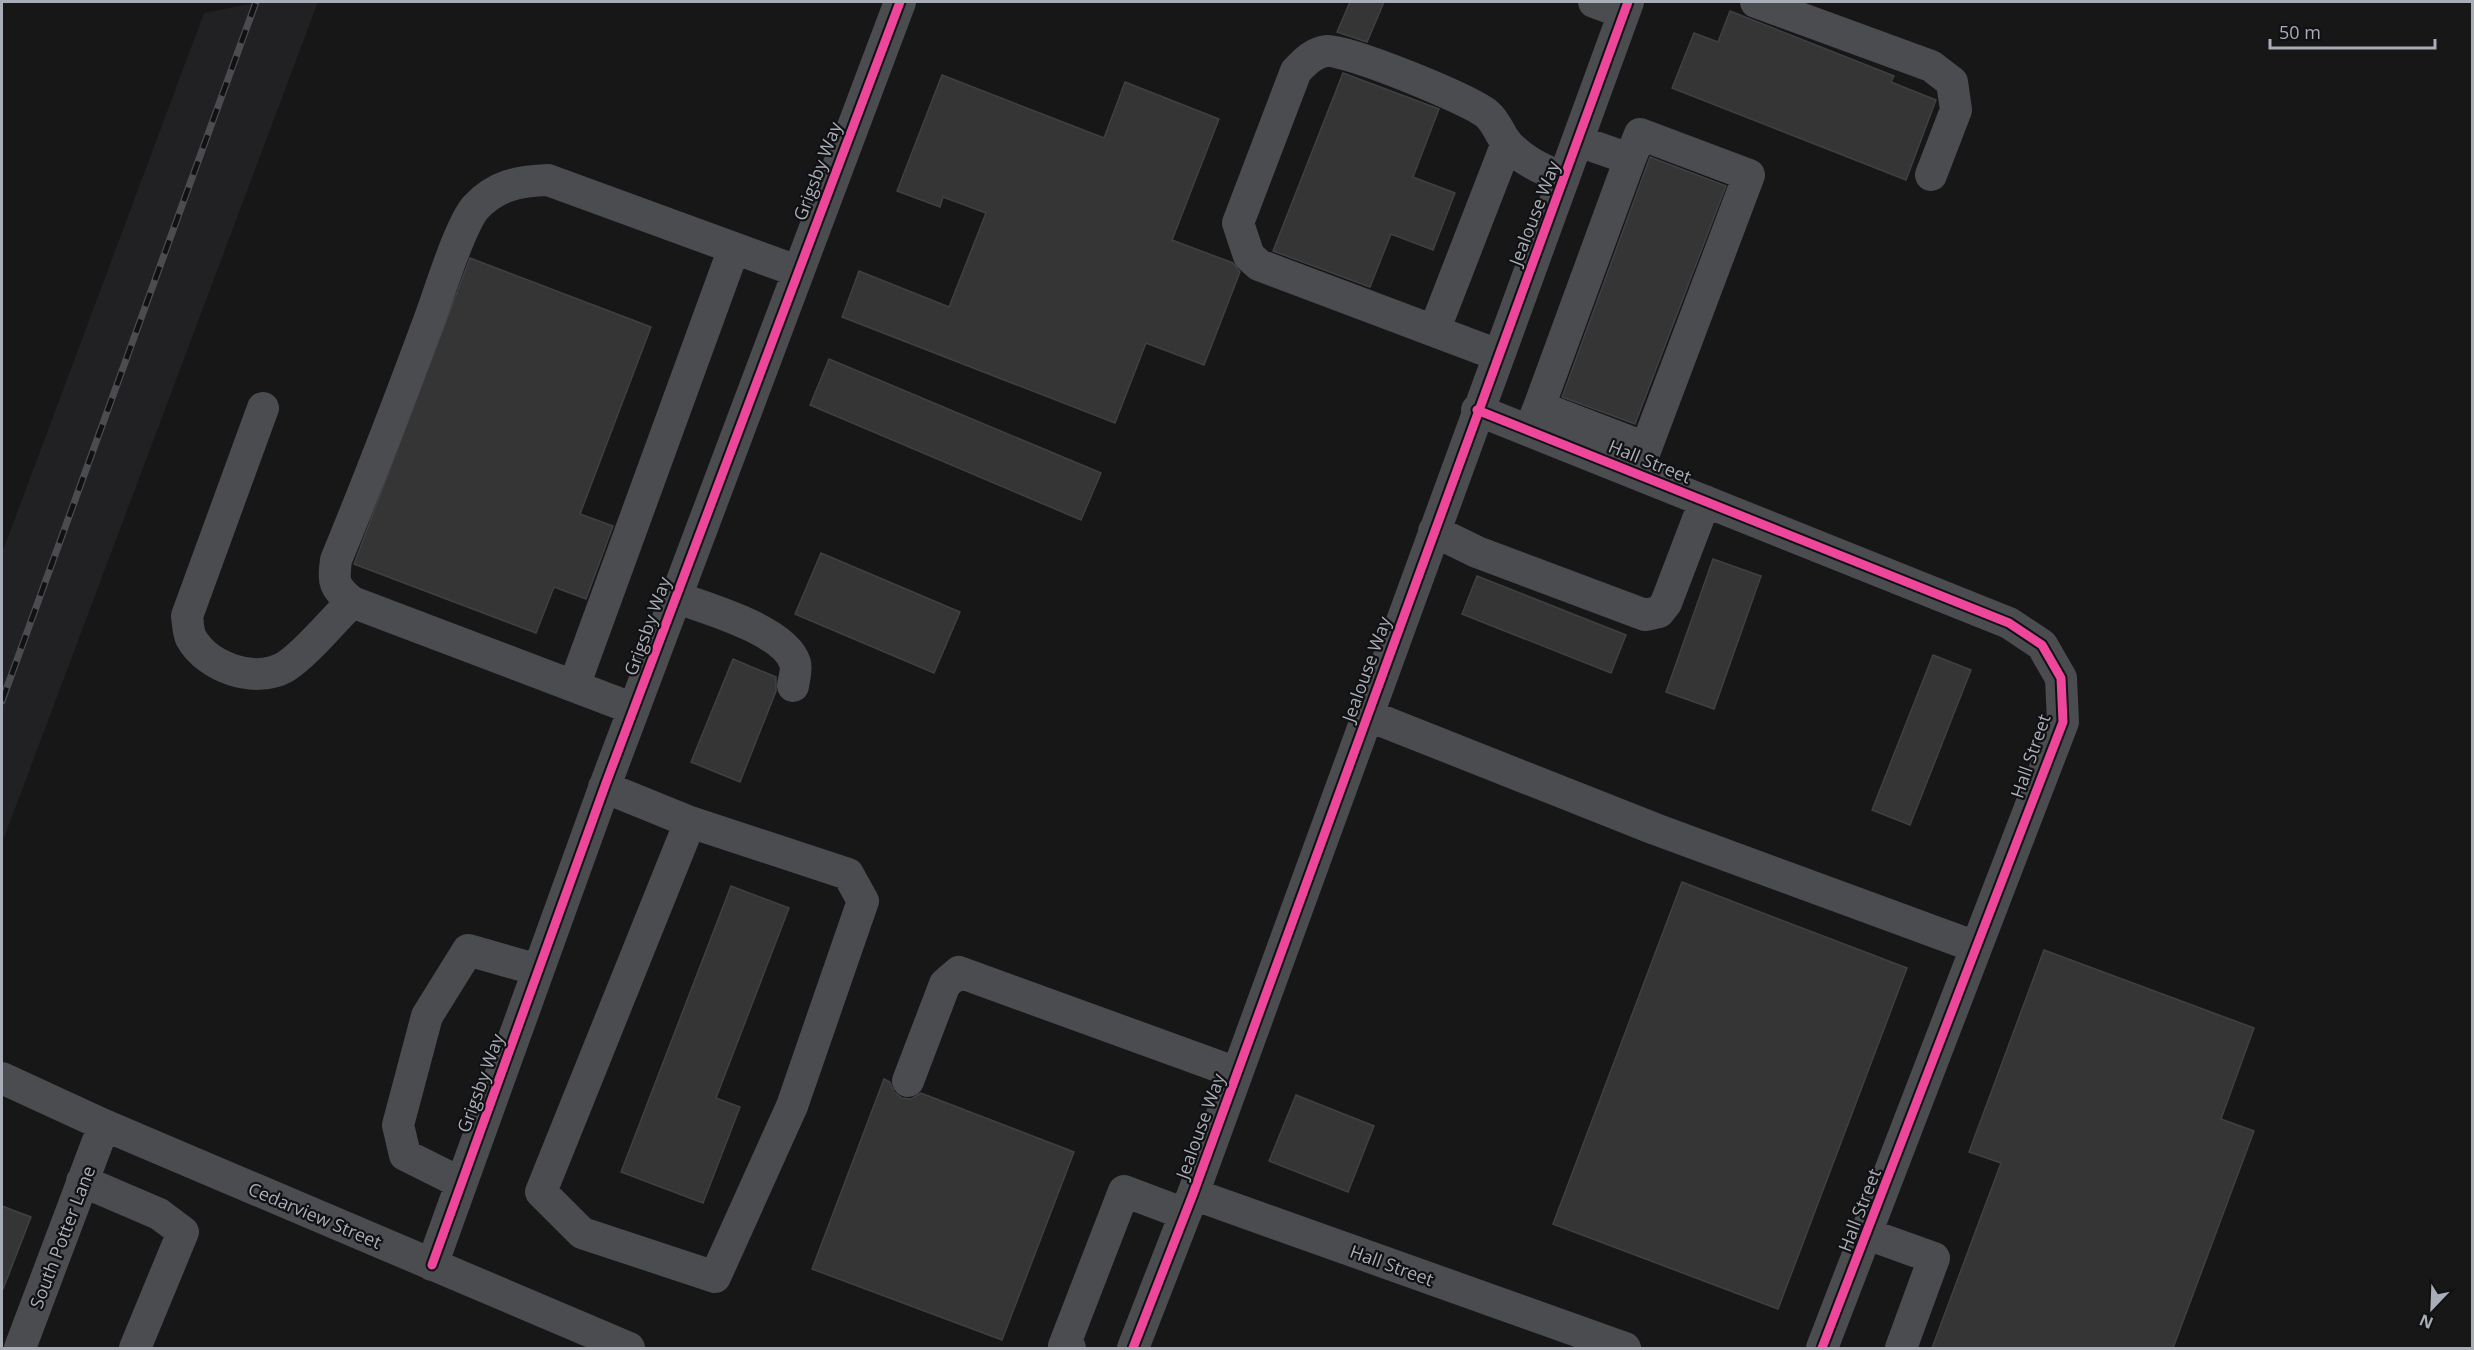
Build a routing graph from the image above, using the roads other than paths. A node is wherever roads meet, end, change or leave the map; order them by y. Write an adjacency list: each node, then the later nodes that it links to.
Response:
1 (900, 2): 11 (street, Grigsby Way)
2 (1594, 2): 4 (street)
3 (1756, 2): 8 (street)
4 (1626, 7): 5 (street, Jealouse Way)
5 (1578, 141): 7 (street); 9 (street, Jealouse Way)
6 (1507, 143): 9 (street); 12 (street); 12 (street)
7 (1630, 159): 16 (street); 17 (street)
8 (1931, 175)
9 (1564, 178): 13 (street, Jealouse Way)
10 (734, 248): 11 (street); 21 (street); 22 (street)
11 (797, 271): 20 (street, Grigsby Way)
12 (1434, 331): 13 (street)
13 (1498, 355): 15 (street, Jealouse Way)
14 (263, 408): 21 (street)
15 (1478, 410): 16 (street, Hall Street); 19 (street, Jealouse Way)
16 (1534, 419): 17 (street, Hall Street)
17 (1641, 460): 18 (street, Hall Street)
18 (1705, 501): 19 (street); 28 (street, Hall Street)
19 (1434, 531): 25 (street, Jealouse Way)
20 (675, 597): 23 (street); 24 (street, Grigsby Way)
21 (352, 602): 22 (street)
22 (574, 686): 24 (street)
23 (793, 686)
24 (634, 709): 26 (street, Grigsby Way)
25 (1367, 715): 28 (street); 30 (street, Jealouse Way)
26 (604, 787): 27 (street); 29 (street, Grigsby Way)
27 (690, 822): 27 (street)
28 (1976, 947): 37 (street, Hall Street)
29 (538, 970): 35 (street, Grigsby Way); 35 (street)
30 (1237, 1073): 32 (street); 36 (street, Jealouse Way)
31 (2, 1078): 33 (street, Cedarview Street)
32 (908, 1081)
33 (104, 1125): 34 (street, South Potter Lane); 38 (street, Cedarview Street)
34 (82, 1181): 39 (street, South Potter Lane); 40 (street)
35 (461, 1183): 38 (street, Grigsby Way)
36 (1189, 1204): 42 (street, Hall Street); 43 (street, Jealouse Way); 44 (street, Hall Street)
37 (1867, 1234): 45 (street, Hall Street); 46 (street)
38 (432, 1265): 41 (street, Cedarview Street)
39 (20, 1348)
40 (135, 1348)
41 (629, 1348)
42 (1070, 1348)
43 (1133, 1348)
44 (1625, 1348)
45 (1822, 1348)
46 (1901, 1348)

